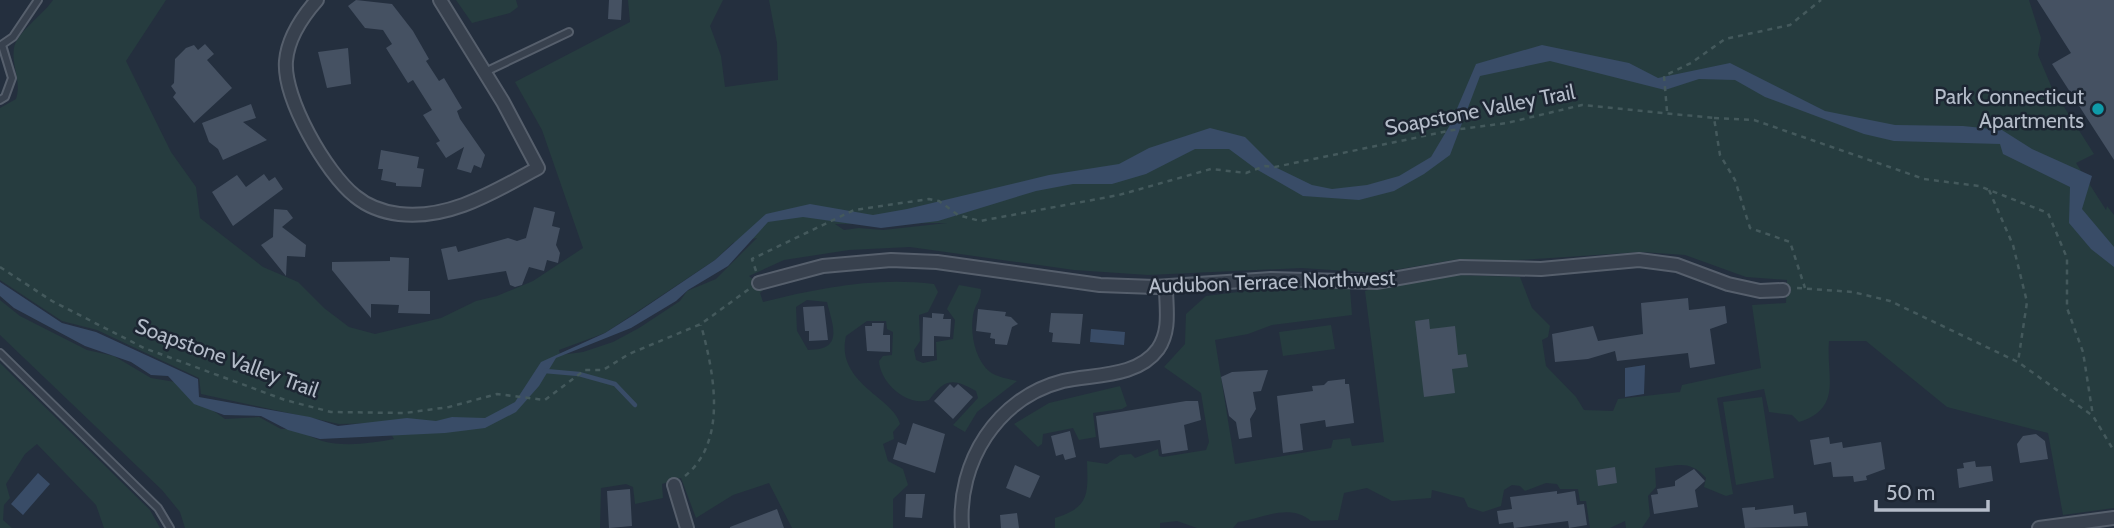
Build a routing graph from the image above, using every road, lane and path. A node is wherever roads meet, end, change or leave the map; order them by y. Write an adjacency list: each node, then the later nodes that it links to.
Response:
1 (38, 0): 6 (lane)
2 (317, 0): 7 (street)
3 (440, 0): 7 (street)
4 (1821, 0): 9 (path)
5 (569, 32): 7 (lane)
6 (1, 45): 8 (lane)
7 (485, 72)
8 (0, 100)
9 (1667, 112): 10 (path, Soapstone Valley Trail); 12 (path, Soapstone Valley Trail)
10 (1714, 118): 11 (path, Soapstone Valley Trail); 19 (path)
11 (1988, 189): 19 (path); 20 (path, Soapstone Valley Trail)
12 (752, 259)
13 (0, 267): 17 (path, Soapstone Valley Trail)
14 (759, 283): 15 (street, Audubon Terrace Northwest); 17 (path, Soapstone Valley Trail)
15 (1166, 286): 16 (street, Audubon Terrace Northwest); 26 (street)
16 (1783, 290)
17 (701, 324): 22 (path)
18 (0, 353): 24 (lane)
19 (2018, 362): 20 (path)
20 (2093, 416): 21 (path)
21 (2114, 451)
22 (674, 485): 25 (street)
23 (2114, 517): 27 (street)
24 (170, 528)
25 (687, 528)
26 (961, 528)
27 (2039, 528)

